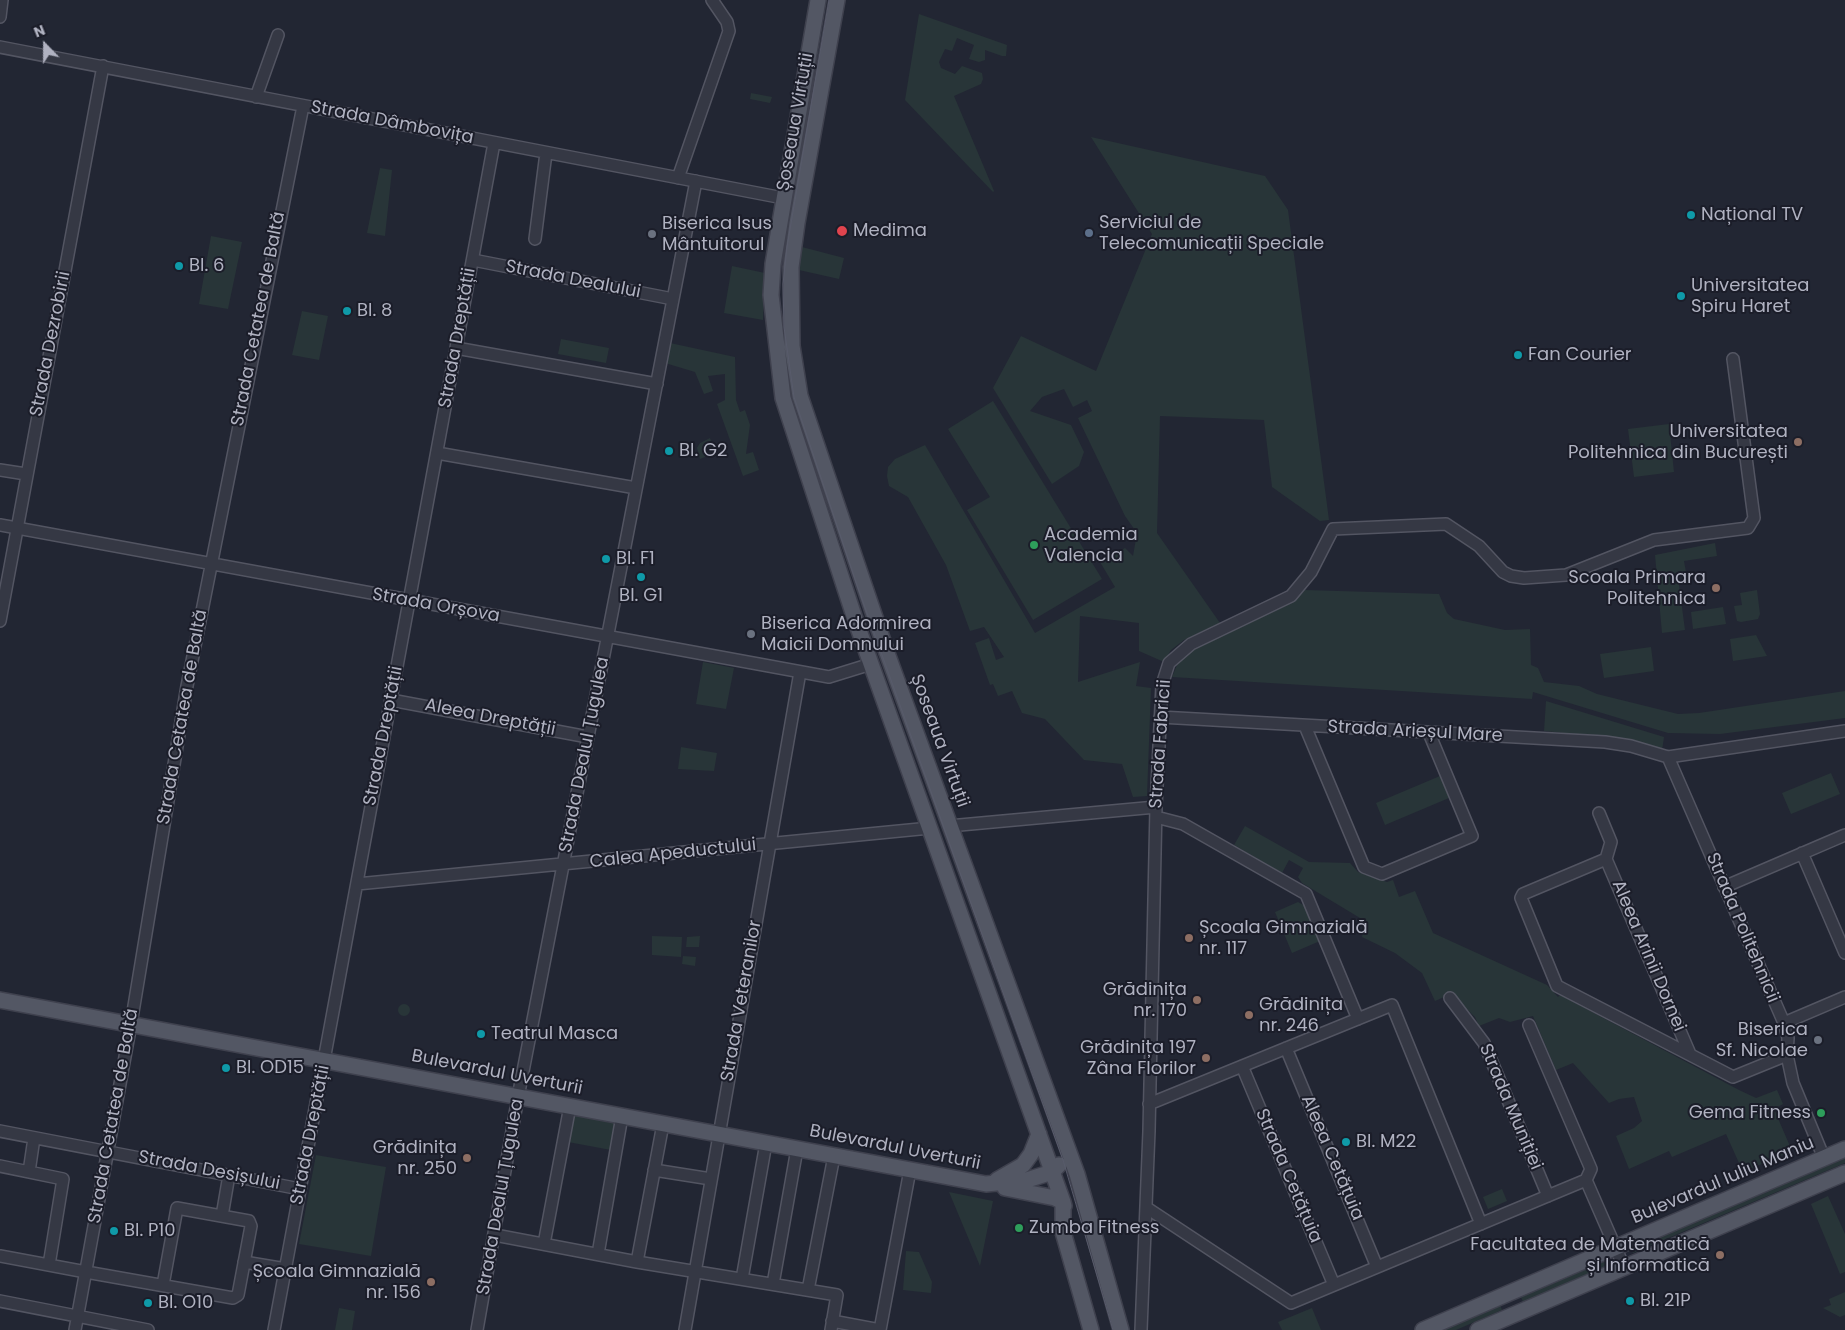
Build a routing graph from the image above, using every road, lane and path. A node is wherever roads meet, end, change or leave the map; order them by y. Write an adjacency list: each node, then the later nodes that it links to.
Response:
1 (2, 0): 5 (street)
2 (712, 0): 13 (street)
3 (818, 0): 15 (main road, Șoseaua Virtuții)
4 (837, 0): 44 (main road, Șoseaua Virtuții)
5 (0, 17)
6 (278, 35): 9 (street)
7 (0, 47): 8 (street, Strada Dâmbovița)
8 (103, 66): 9 (street, Strada Dâmbovița); 24 (street, Strada Dezrobirii)
9 (256, 97): 10 (street, Strada Dâmbovița)
10 (303, 106): 11 (street, Strada Dâmbovița); 28 (street, Strada Cetatea de Baltă)
11 (494, 143): 12 (street, Strada Dâmbovița); 17 (street, Strada Dreptății)
12 (546, 153): 13 (street, Strada Dâmbovița); 16 (street)
13 (678, 178): 14 (street, Strada Dâmbovița)
14 (696, 181): 15 (street, Strada Dâmbovița); 18 (street, Strada Dealul Țugulea)
15 (783, 198): 33 (main road, Șoseaua Virtuții)
16 (535, 240)
17 (472, 260): 18 (street, Strada Dealului); 19 (street, Strada Dreptății)
18 (673, 299): 21 (street, Strada Dealul Țugulea)
19 (456, 348): 21 (street); 22 (street, Strada Dreptății)
20 (1733, 359): 36 (street, Strada Fabricii)
21 (657, 384): 25 (street, Strada Dealul Țugulea)
22 (437, 453): 25 (street); 30 (street, Strada Dreptății)
23 (0, 470): 24 (street)
24 (26, 474): 27 (street, Strada Dezrobirii)
25 (636, 488): 32 (street, Strada Dealul Țugulea)
26 (0, 525): 27 (street, Strada Orșova)
27 (17, 528): 28 (street, Strada Orșova); 29 (street, Strada Dezrobirii)
28 (211, 563): 30 (street, Strada Orșova); 59 (street, Strada Cetatea de Baltă)
29 (4, 580): 31 (street, Strada Dezrobirii)
30 (410, 602): 32 (street, Strada Orșova); 35 (street, Strada Dreptății)
31 (0, 621)
32 (608, 636): 34 (street, Strada Orșova); 40 (street, Strada Dealul Țugulea)
33 (871, 664): 34 (street, Strada Orșova); 45 (main road, Șoseaua Virtuții)
34 (800, 672): 47 (street, Strada Veteranilor)
35 (391, 700): 40 (street, Aleea Dreptății); 51 (street, Strada Dreptății)
36 (1160, 718): 37 (street, Strada Arieșul Mare); 42 (street, Strada Fabricii)
37 (1305, 726): 39 (street, Strada Arieșul Mare); 39 (street)
38 (1845, 731): 41 (street)
39 (1429, 732): 41 (street, Strada Arieșul Mare)
40 (588, 737): 50 (street, Strada Dealul Țugulea)
41 (1668, 757): 52 (street, Strada Politehnicii)
42 (1156, 812): 44 (street); 57 (street); 67 (street, Strada Fabricii)
43 (1599, 813): 49 (street, Aleea Arinii Dornei)
44 (949, 826): 79 (main road, Șoseaua Virtuții)
45 (930, 828): 47 (street, Calea Apeductului); 73 (main road, Șoseaua Virtuții)
46 (1845, 835): 48 (street)
47 (770, 844): 50 (street, Calea Apeductului); 72 (street, Strada Veteranilor)
48 (1802, 853): 52 (street); 53 (street)
49 (1606, 859): 62 (street, Aleea Arinii Dornei); 62 (street, Aleea Arinii Dornei)
50 (563, 864): 51 (street, Calea Apeductului); 66 (street, Strada Dealul Țugulea)
51 (357, 884): 64 (street, Strada Dreptății)
52 (1724, 887): 58 (street, Strada Politehnicii)
53 (1845, 953)
54 (1845, 997): 58 (street)
55 (1450, 998): 93 (street, Strada Muniției)
56 (0, 1000): 59 (main road, Bulevardul Uverturii)
57 (1358, 1019): 61 (street); 97 (street)
58 (1784, 1023): 63 (street, Strada Politehnicii)
59 (131, 1024): 64 (main road, Bulevardul Uverturii); 78 (street, Strada Cetatea de Baltă)
60 (1529, 1025): 90 (street)
61 (1286, 1048): 65 (street); 106 (street, Aleea Cetățuia)
62 (1690, 1054): 63 (street, Aleea Arinii Dornei)
63 (1787, 1055): 81 (street, Strada Politehnicii)
64 (324, 1060): 66 (main road, Bulevardul Uverturii); 92 (street, Strada Dreptății)
65 (1242, 1066): 67 (street); 114 (street, Strada Cetățuia)
66 (518, 1097): 68 (main road, Bulevardul Uverturii); 98 (street, Strada Dealul Țugulea)
67 (1149, 1104): 95 (street, Strada Fabricii)
68 (570, 1106): 69 (main road, Bulevardul Uverturii); 99 (street)
69 (622, 1116): 70 (main road, Bulevardul Uverturii); 101 (street)
70 (663, 1124): 72 (main road, Bulevardul Uverturii); 83 (street)
71 (0, 1131): 74 (street, Strada Desișului)
72 (718, 1134): 75 (main road, Bulevardul Uverturii); 89 (street, Strada Veteranilor)
73 (1039, 1134): 86 (main road, Șoseaua Virtuții); 91 (main road, Bulevardul Uverturii)
74 (34, 1138): 78 (street, Strada Desișului); 85 (street)
75 (766, 1143): 76 (main road, Bulevardul Uverturii); 111 (street)
76 (797, 1149): 80 (main road, Bulevardul Uverturii); 112 (street)
77 (1845, 1149): 81 (main road, Bulevardul Iuliu Maniu)
78 (108, 1152): 88 (street, Strada Desișului); 110 (street, Strada Cetatea de Baltă)
79 (1068, 1152): 86 (main road); 127 (main road); 128 (main road, Șoseaua Virtuții)
80 (834, 1156): 84 (main road, Bulevardul Uverturii); 115 (street)
81 (1824, 1158): 100 (main road, Bulevardul Iuliu Maniu)
82 (0, 1166): 85 (street)
83 (654, 1170): 89 (street); 104 (street)
84 (910, 1170): 91 (main road, Bulevardul Uverturii); 124 (street)
85 (29, 1172): 105 (street)
86 (1052, 1172): 91 (main road, Bulevardul Uverturii); 94 (main road, Șoseaua Virtuții)
87 (1845, 1173): 107 (main road)
88 (228, 1175): 92 (street, Strada Desișului); 96 (street)
89 (710, 1179): 109 (street, Strada Veteranilor)
90 (1586, 1180): 93 (street); 100 (street)
91 (986, 1184): 94 (main road)
92 (300, 1189): 108 (street, Strada Dreptății)
93 (1548, 1196): 97 (street)
94 (1063, 1202): 125 (main road, Șoseaua Virtuții); 126 (main road)
95 (1146, 1208): 114 (street); 129 (street, Strada Fabricii)
96 (222, 1216): 103 (street); 113 (street)
97 (1481, 1224): 106 (street)
98 (495, 1235): 99 (street); 122 (street, Strada Dealul Țugulea)
99 (544, 1244): 101 (street)
100 (1615, 1248): 107 (street); 130 (main road, Bulevardul Iuliu Maniu)
101 (598, 1254): 104 (street)
102 (0, 1256): 105 (street)
103 (244, 1262): 108 (street); 113 (street)
104 (637, 1262): 109 (street)
105 (49, 1265): 110 (street)
106 (1377, 1267): 114 (street)
107 (1624, 1267): 131 (main road)
108 (286, 1269): 121 (street, Strada Dreptății)
109 (696, 1271): 111 (street); 123 (street, Strada Veteranilor)
110 (86, 1272): 113 (street); 117 (street, Strada Cetatea de Baltă)
111 (742, 1279): 112 (street)
112 (773, 1284): 115 (street)
113 (163, 1285)
114 (1334, 1285)
115 (808, 1290): 118 (street)
116 (0, 1301): 117 (street)
117 (78, 1316): 119 (street, Strada Cetatea de Baltă); 120 (street)
118 (831, 1326): 124 (street)
119 (75, 1330)
120 (148, 1330)
121 (274, 1330)
122 (476, 1330)
123 (686, 1330)
124 (880, 1330)
125 (1090, 1330)
126 (1100, 1330)
127 (1121, 1330)
128 (1132, 1330)
129 (1142, 1330)
130 (1423, 1330)
131 (1478, 1330)

